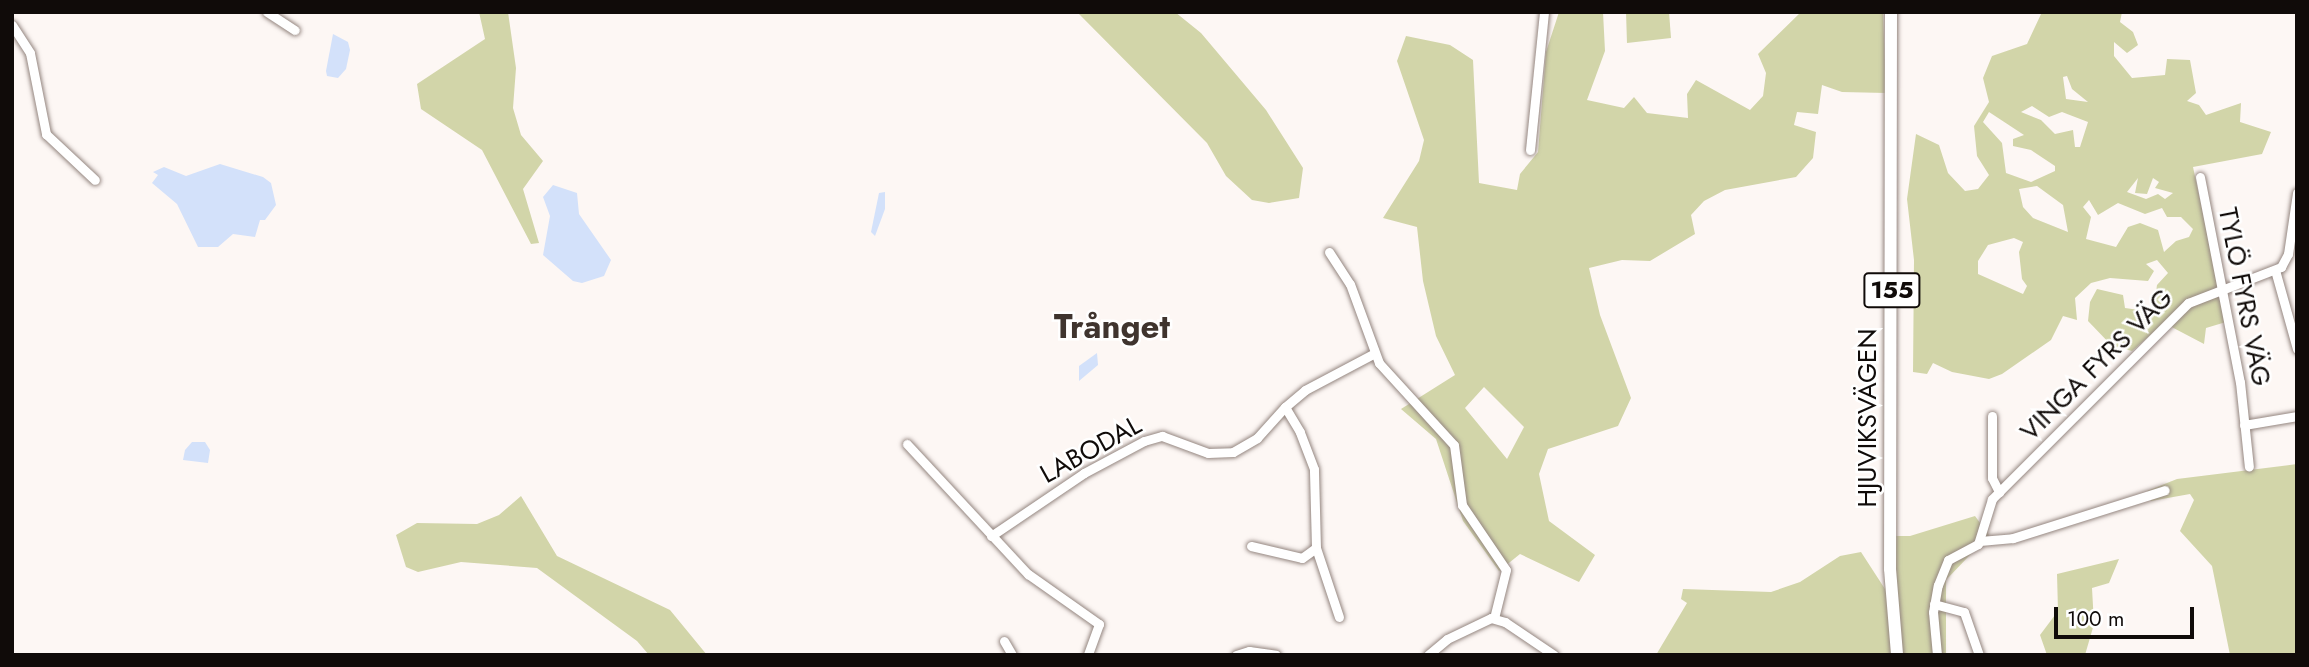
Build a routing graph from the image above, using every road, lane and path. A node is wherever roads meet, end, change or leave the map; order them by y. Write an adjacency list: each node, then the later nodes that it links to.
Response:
1 (267, 12): 5 (street)
2 (1544, 12): 6 (street)
3 (1891, 12): 37 (main road, HJUVIKSVÄGEN / 155)
4 (12, 25): 8 (street)
5 (295, 30)
6 (1530, 150)
7 (2200, 177): 12 (street, TYLÖ FYRS VÄG)
8 (95, 180)
9 (2297, 192): 11 (street)
10 (1329, 252): 14 (street)
11 (2275, 270): 12 (street, VINGA FYRS VÄG); 13 (street)
12 (2223, 288): 18 (street, TYLÖ FYRS VÄG); 22 (street, VINGA FYRS VÄG)
13 (2297, 349)
14 (1373, 354): 15 (street, LABODAL); 29 (street)
15 (1284, 407): 23 (street, LABODAL); 26 (street)
16 (1993, 416): 22 (street, VINGA FYRS VÄG)
17 (2297, 416): 18 (street, TYLÖ FYRS VÄG)
18 (2245, 425): 20 (street, TYLÖ FYRS VÄG)
19 (907, 444): 23 (street)
20 (2249, 467)
21 (2165, 490): 24 (street)
22 (1999, 492): 24 (street, VINGA FYRS VÄG)
23 (991, 536): 32 (street)
24 (1980, 541): 27 (street)
25 (1251, 546): 26 (street)
26 (1316, 548): 28 (street)
27 (1934, 604): 38 (street); 39 (street)
28 (1339, 618)
29 (1494, 618): 35 (street); 36 (street)
30 (1004, 641): 31 (street)
31 (1012, 655)
32 (1088, 655)
33 (1236, 655): 34 (street)
34 (1276, 655)
35 (1428, 655)
36 (1554, 655)
37 (1897, 655)
38 (1937, 655)
39 (1979, 655)

